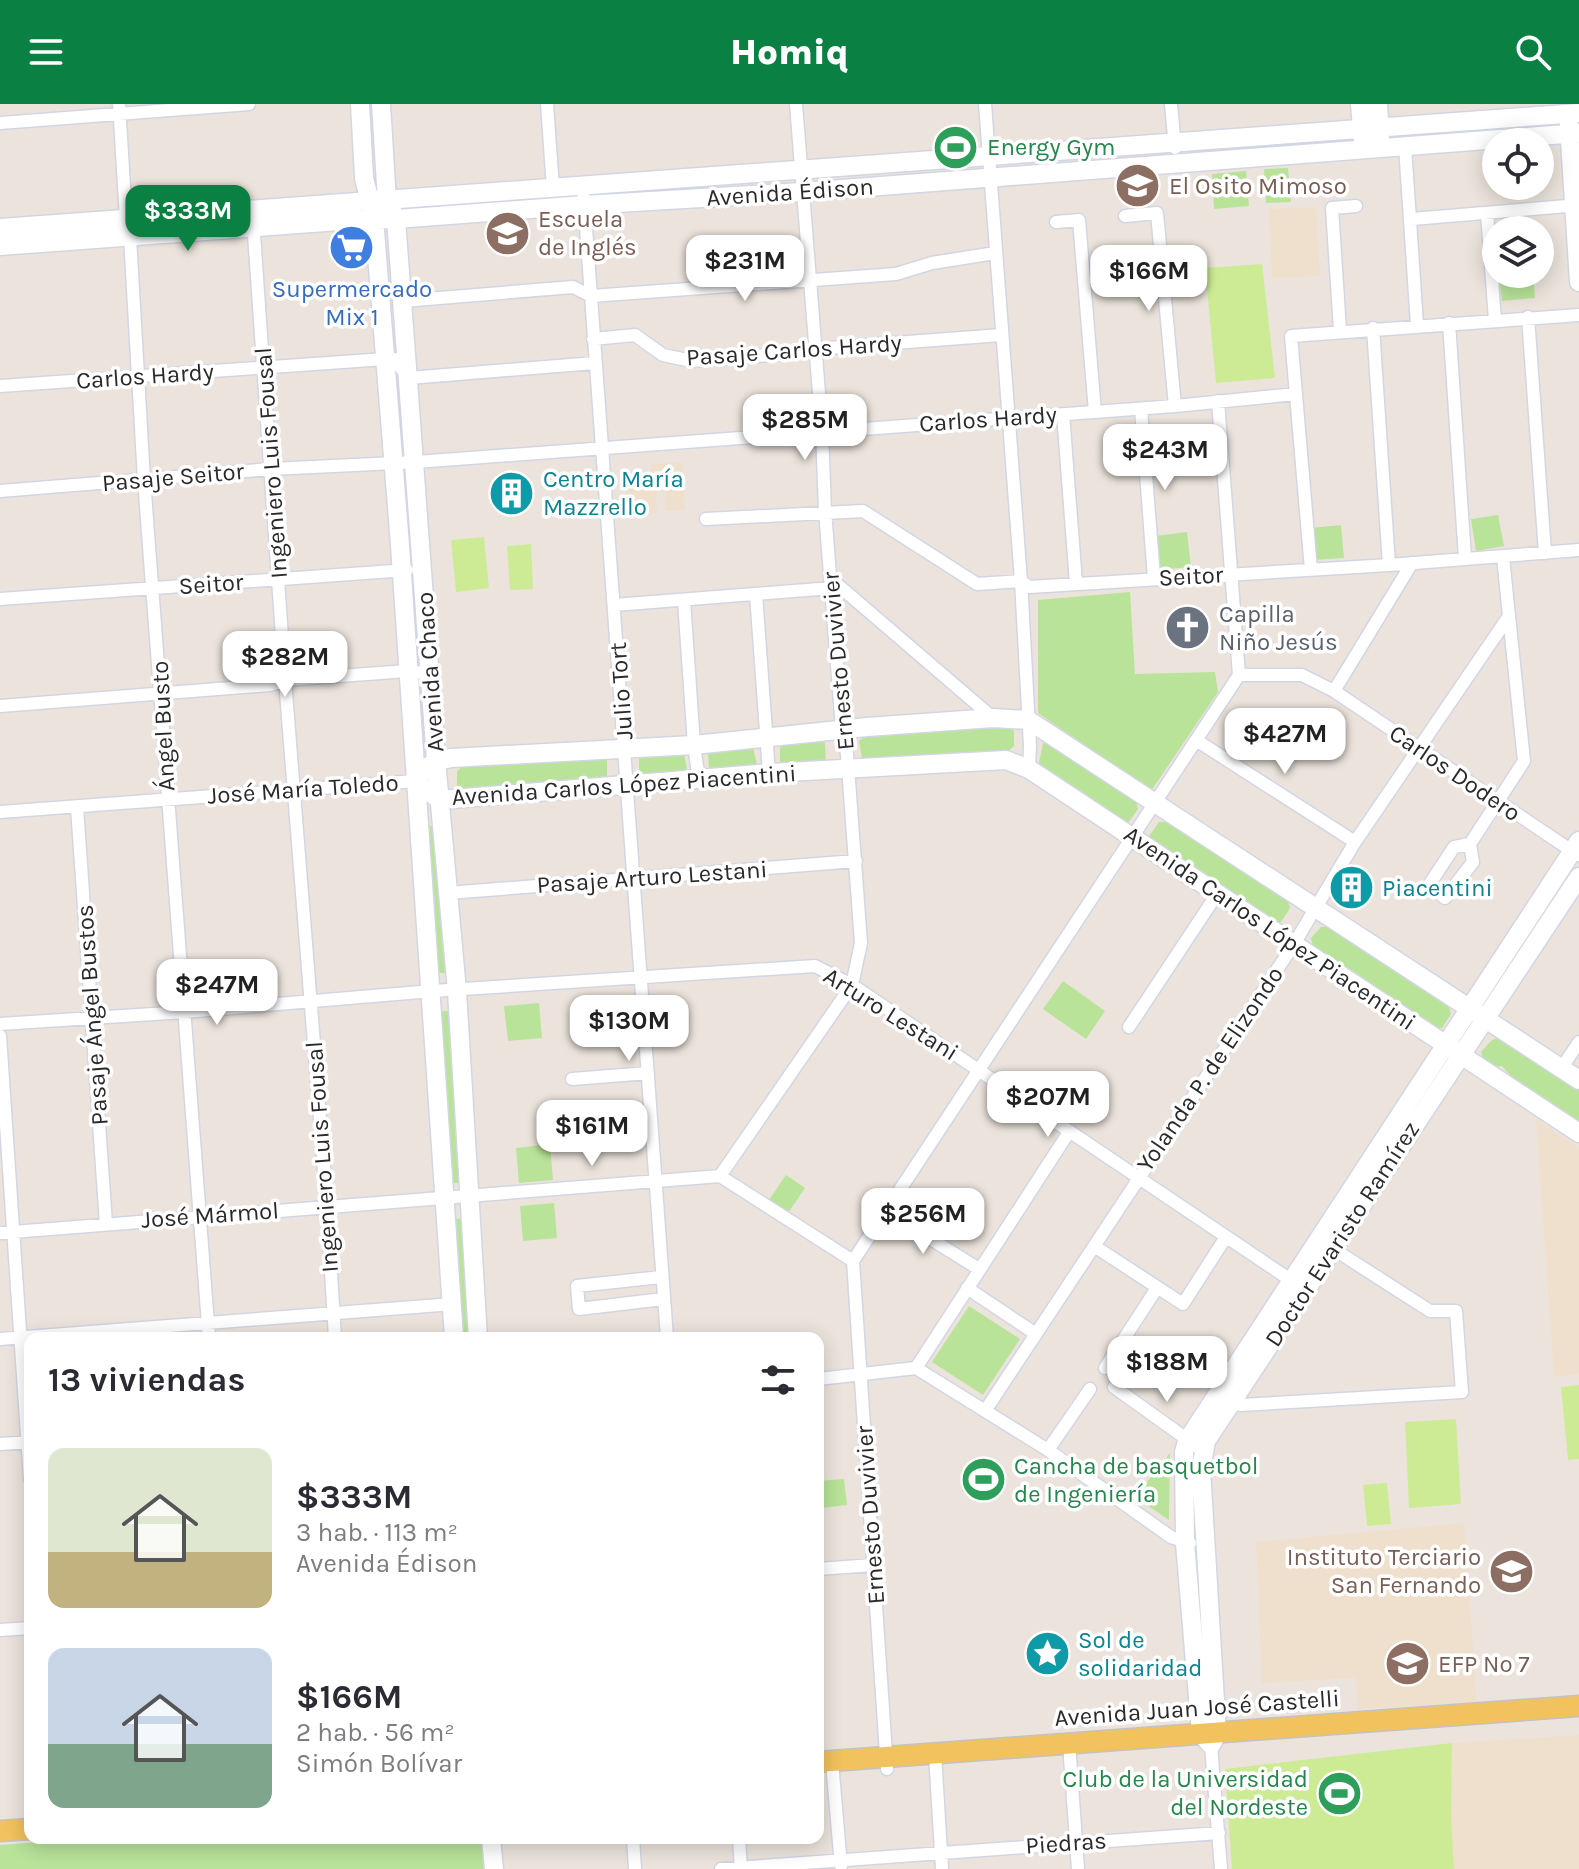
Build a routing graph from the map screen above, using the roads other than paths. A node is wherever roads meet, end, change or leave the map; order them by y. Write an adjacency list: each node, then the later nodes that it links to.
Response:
1 (249, 104): 10 (street)
2 (360, 104): 27 (main road, Avenida Chaco)
3 (381, 104): 27 (main road, Avenida Chaco)
4 (547, 104): 22 (street)
5 (796, 104): 20 (street, Ernesto Duvivier)
6 (985, 104): 18 (street)
7 (1171, 104): 15 (street)
8 (1360, 104): 13 (main road)
9 (1378, 104): 13 (main road)
10 (119, 109): 12 (street); 35 (street, Ángel Busto)
11 (1571, 110): 13 (main road, Avenida Édison); 14 (main road)
12 (0, 123)
13 (1370, 128): 15 (main road, Avenida Édison); 17 (main road)
14 (1574, 133): 16 (main road, Avenida Édison); 26 (main road)
15 (1174, 142): 18 (main road, Avenida Édison); 19 (street)
16 (1405, 146): 17 (main road, Avenida Édison); 32 (street)
17 (1372, 149): 19 (main road, Avenida Édison)
18 (988, 156): 20 (main road, Avenida Édison); 21 (street)
19 (1175, 163): 21 (main road, Avenida Édison)
20 (801, 169): 23 (street, Ernesto Duvivier); 24 (main road, Avenida Édison)
21 (989, 177): 23 (main road, Avenida Édison); 37 (street)
22 (553, 188): 24 (main road, Avenida Édison); 27 (main road, Avenida Édison)
23 (802, 192): 24 (main road, Avenida Édison); 38 (street, Ernesto Duvivier)
24 (583, 196): 31 (main road, Avenida Édison); 40 (street, Julio Tort)
25 (1356, 206): 48 (street)
26 (1576, 206): 28 (street); 39 (main road)
27 (377, 207): 30 (main road, Avenida Édison); 31 (main road, Avenida Édison); 52 (main road, Avenida Chaco)
28 (1487, 213): 32 (street); 44 (street)
29 (1125, 216): 60 (street)
30 (253, 218): 35 (main road, Avenida Édison); 54 (street, Ingeniero Luis Fousal)
31 (396, 219): 41 (main road, Avenida Chaco)
32 (1412, 219): 46 (street)
33 (1056, 222): 62 (street)
34 (0, 228): 35 (main road, Avenida Édison)
35 (128, 228): 36 (main road, Avenida Édison); 55 (street, Ángel Busto)
36 (0, 246)
37 (995, 253): 38 (street); 49 (street)
38 (809, 281): 40 (street); 51 (street, Ernesto Duvivier)
39 (1579, 282)
40 (591, 296): 41 (street); 50 (street, Julio Tort)
41 (403, 301): 56 (main road, Avenida Chaco)
42 (1579, 315): 43 (street)
43 (1528, 317): 44 (street); 75 (street)
44 (1495, 320): 45 (street)
45 (1449, 323): 46 (street); 77 (street)
46 (1417, 325): 47 (street)
47 (1373, 328): 48 (street); 79 (street)
48 (1340, 330): 58 (street)
49 (1001, 335): 51 (street, Pasaje Carlos Hardy); 64 (street)
50 (593, 339): 51 (street, Pasaje Carlos Hardy); 53 (street, Julio Tort)
51 (815, 349): 65 (street, Ernesto Duvivier)
52 (385, 359): 54 (street, Carlos Hardy); 56 (street); 68 (main road, Avenida Chaco)
53 (595, 363): 56 (street); 66 (street, Julio Tort)
54 (264, 368): 55 (street, Carlos Hardy); 69 (street, Ingeniero Luis Fousal)
55 (139, 376): 57 (street, Carlos Hardy); 70 (street, Ángel Busto)
56 (409, 378): 67 (main road, Avenida Chaco)
57 (0, 386)
58 (1296, 394): 59 (street, Carlos Hardy); 81 (street)
59 (1218, 401): 60 (street, Carlos Hardy); 83 (street)
60 (1175, 406): 61 (street, Carlos Hardy)
61 (1141, 409): 62 (street, Carlos Hardy); 84 (street)
62 (1095, 412): 63 (street, Carlos Hardy)
63 (1063, 414): 64 (street, Carlos Hardy); 87 (street)
64 (1010, 417): 65 (street, Carlos Hardy); 86 (street)
65 (822, 431): 66 (street, Carlos Hardy); 72 (street, Ernesto Duvivier)
66 (601, 448): 67 (street, Carlos Hardy); 93 (street, Julio Tort)
67 (416, 462): 68 (street, Carlos Hardy); 80 (main road, Avenida Chaco)
68 (393, 464): 69 (street, Pasaje Seitor); 82 (main road, Avenida Chaco)
69 (271, 469): 70 (street, Pasaje Seitor); 85 (street, Ingeniero Luis Fousal)
70 (144, 480): 71 (street, Pasaje Seitor); 89 (street, Ángel Busto)
71 (0, 491)
72 (825, 511): 73 (street); 86 (street, Seitor); 88 (street, Ernesto Duvivier)
73 (706, 519)
74 (1579, 550): 75 (street, Seitor)
75 (1545, 553): 76 (street, Seitor)
76 (1503, 557): 77 (street, Seitor); 94 (street)
77 (1465, 558): 78 (street, Seitor)
78 (1412, 563): 79 (street, Seitor); 99 (street)
79 (1389, 565): 81 (street, Seitor)
80 (422, 570): 82 (street, Seitor); 96 (main road, Avenida Chaco)
81 (1311, 570): 83 (street, Seitor)
82 (401, 571): 85 (street, Seitor); 95 (main road, Avenida Chaco)
83 (1232, 573): 84 (street, Seitor); 97 (street)
84 (1154, 578): 87 (street, Seitor)
85 (280, 579): 89 (street, Seitor); 98 (street, Ingeniero Luis Fousal)
86 (1021, 581): 87 (street, Seitor); 103 (street)
87 (1076, 583)
88 (832, 584): 90 (street); 102 (street); 104 (street, Ernesto Duvivier)
89 (154, 588): 91 (street, Seitor); 100 (street, Ángel Busto)
90 (756, 594): 92 (street); 105 (street)
91 (0, 599)
92 (684, 600): 93 (street); 107 (street)
93 (614, 605): 108 (street, Julio Tort)
94 (1509, 616): 109 (street, Yolanda P. de Elizondo); 121 (street)
95 (407, 671): 96 (street); 98 (street); 115 (main road, Avenida Chaco)
96 (431, 674): 110 (main road, Avenida Chaco)
97 (1239, 675): 99 (street, Carlos Dodero); 106 (street)
98 (285, 680): 100 (street); 117 (street, Ingeniero Luis Fousal)
99 (1334, 691): 109 (street, Carlos Dodero)
100 (162, 694): 101 (street); 118 (street, Ángel Busto)
101 (0, 706)
102 (993, 718): 103 (main road, Avenida Carlos López Piacentini); 104 (main road, Avenida Carlos López Piacentini)
103 (1028, 720): 112 (street); 120 (main road, Avenida Carlos López Piacentini)
104 (842, 729): 105 (main road, Avenida Carlos López Piacentini); 111 (street, Ernesto Duvivier)
105 (767, 739): 107 (main road, Avenida Carlos López Piacentini); 113 (street)
106 (1196, 740): 120 (street); 125 (street)
107 (694, 745): 108 (main road, Avenida Carlos López Piacentini); 114 (street)
108 (625, 749): 110 (main road, Avenida Carlos López Piacentini); 116 (street, Julio Tort)
109 (1418, 750): 121 (street, Carlos Dodero); 125 (street, Yolanda P. de Elizondo)
110 (436, 760): 115 (main road, Avenida Carlos López Piacentini); 119 (main road, Avenida Chaco)
111 (848, 769): 112 (main road, Avenida Carlos López Piacentini); 113 (main road, Avenida Carlos López Piacentini); 128 (street, Ernesto Duvivier)
112 (1029, 769): 124 (main road, Avenida Carlos López Piacentini)
113 (769, 773): 114 (main road, Avenida Carlos López Piacentini)
114 (699, 780): 116 (main road, Avenida Carlos López Piacentini)
115 (415, 781): 117 (street, José María Toledo); 119 (main road, Avenida Carlos López Piacentini); 137 (main road, Avenida Chaco)
116 (627, 784): 119 (main road, Avenida Carlos López Piacentini); 130 (street, Julio Tort)
117 (295, 790): 118 (street, José María Toledo); 139 (street, Ingeniero Luis Fousal)
118 (167, 799): 122 (street, José María Toledo); 140 (street, Ángel Busto)
119 (440, 800): 131 (main road, Avenida Chaco)
120 (1156, 802): 124 (street); 133 (main road, Avenida Carlos López Piacentini)
121 (1498, 802): 126 (street); 127 (street, Carlos Dodero)
122 (77, 807): 123 (street, José María Toledo); 142 (street, Pasaje Ángel Bustos)
123 (0, 812)
124 (1133, 837): 132 (main road, Avenida Carlos López Piacentini); 149 (street)
125 (1355, 842): 133 (street, Yolanda P. de Elizondo)
126 (1470, 844)
127 (1577, 850): 141 (main road, Doctor Evaristo Ramírez)
128 (856, 861): 130 (street, Pasaje Arturo Lestani); 136 (street, Ernesto Duvivier)
129 (1579, 877): 141 (main road, Doctor Evaristo Ramírez)
130 (634, 879): 131 (street, Pasaje Arturo Lestani); 135 (street, Julio Tort)
131 (448, 893): 138 (main road, Avenida Chaco)
132 (1217, 894): 134 (main road, Avenida Carlos López Piacentini); 144 (street)
133 (1315, 905): 134 (street, Yolanda P. de Elizondo); 141 (main road, Avenida Carlos López Piacentini)
134 (1294, 944): 147 (main road, Avenida Carlos López Piacentini); 156 (street, Yolanda P. de Elizondo)
135 (641, 979): 136 (street, Arturo Lestani); 138 (street, Arturo Lestani); 150 (street, Julio Tort)
136 (852, 985): 149 (street, Arturo Lestani); 155 (street, Ernesto Duvivier)
137 (432, 991): 138 (street); 139 (street); 159 (main road, Avenida Chaco)
138 (457, 991): 158 (main road, Avenida Chaco)
139 (310, 1000): 140 (street); 160 (street, Ingeniero Luis Fousal)
140 (184, 1012): 142 (street); 162 (street, Ángel Busto)
141 (1478, 1015): 147 (main road, Doctor Evaristo Ramírez); 148 (main road, Avenida Carlos López Piacentini)
142 (92, 1017): 143 (street); 163 (street, Pasaje Ángel Bustos)
143 (0, 1024)
144 (1129, 1027)
145 (0, 1036): 164 (street)
146 (1579, 1042): 148 (street)
147 (1454, 1051): 154 (main road, Avenida Carlos López Piacentini); 167 (main road, Doctor Evaristo Ramírez); 171 (main road, Doctor Evaristo Ramírez)
148 (1561, 1069): 152 (main road, Avenida Carlos López Piacentini)
149 (980, 1070): 153 (street, Arturo Lestani); 161 (street)
150 (648, 1073): 151 (street); 157 (street, Julio Tort)
151 (572, 1079)
152 (1579, 1080)
153 (1069, 1132): 156 (street, Arturo Lestani); 169 (street)
154 (1579, 1133)
155 (720, 1176): 157 (street, José Mármol); 168 (street)
156 (1138, 1178): 165 (street, Arturo Lestani); 166 (street, Yolanda P. de Elizondo)
157 (656, 1181): 158 (street, José Mármol); 170 (street, Julio Tort)
158 (468, 1196): 159 (street, José Mármol); 182 (main road, Avenida Chaco)
159 (443, 1198): 160 (street, José Mármol); 175 (main road, Avenida Chaco)
160 (327, 1207): 162 (street, José Mármol); 176 (street, Ingeniero Luis Fousal)
161 (886, 1211): 168 (street); 169 (street)
162 (202, 1216): 163 (street, José Mármol); 177 (street, Ángel Busto)
163 (106, 1224): 164 (street, José Mármol)
164 (6, 1232): 185 (street)
165 (1226, 1237): 171 (street, Arturo Lestani); 173 (street)
166 (1094, 1246): 173 (street); 184 (street, Yolanda P. de Elizondo)
167 (1332, 1248): 171 (main road, Doctor Evaristo Ramírez); 196 (street)
168 (853, 1261): 190 (street, Ernesto Duvivier)
169 (979, 1269): 172 (street)
170 (661, 1277): 174 (street, Julio Tort); 174 (street)
171 (1299, 1284): 191 (main road, Doctor Evaristo Ramírez)
172 (967, 1288): 184 (street); 188 (street)
173 (1157, 1288): 189 (street)
174 (663, 1299): 183 (street, Julio Tort)
175 (453, 1304): 176 (street); 181 (main road, Avenida Chaco)
176 (333, 1313): 177 (street); 180 (street, Ingeniero Luis Fousal)
177 (208, 1322): 178 (street); 179 (street, Ángel Busto)
178 (82, 1332)
179 (209, 1332)
180 (335, 1332)
181 (454, 1332)
182 (478, 1332)
183 (666, 1332)
184 (1036, 1334): 197 (street, Yolanda P. de Elizondo)
185 (19, 1337): 186 (street); 187 (street); 195 (street)
186 (24, 1337)
187 (0, 1339)
188 (916, 1368): 190 (street); 197 (street)
189 (1105, 1368)
190 (861, 1376): 192 (street); 204 (street, Ernesto Duvivier)
191 (1238, 1378): 196 (main road, Doctor Evaristo Ramírez); 200 (main road, Doctor Evaristo Ramírez)
192 (824, 1379)
193 (1114, 1387): 200 (street)
194 (1090, 1389): 201 (street)
195 (24, 1390)
196 (1231, 1403): 200 (main road, Doctor Evaristo Ramírez)
197 (985, 1411): 201 (street)
198 (24, 1442): 199 (street)
199 (0, 1444)
200 (1194, 1446): 202 (main road, Doctor Evaristo Ramírez); 203 (main road)
201 (1048, 1450): 202 (street)
202 (1185, 1543): 203 (street); 210 (main road, Doctor Evaristo Ramírez)
203 (1204, 1543): 210 (main road)
204 (873, 1565): 205 (street); 213 (street, Ernesto Duvivier)
205 (824, 1569)
206 (24, 1628): 207 (street)
207 (0, 1630)
208 (1579, 1706): 210 (main road, Avenida Juan José Castelli)
209 (1579, 1719): 210 (main road, Avenida Juan José Castelli)
210 (1209, 1738): 211 (main road, Avenida Juan José Castelli); 219 (street)
211 (1069, 1749): 212 (main road, Avenida Juan José Castelli); 220 (street)
212 (935, 1760): 213 (main road, Avenida Juan José Castelli); 225 (street)
213 (887, 1763): 214 (main road, Avenida Juan José Castelli)
214 (825, 1768): 226 (street)
215 (24, 1819): 216 (main road)
216 (0, 1821)
217 (24, 1829): 218 (main road)
218 (0, 1831)
219 (1219, 1833): 220 (street, Piedras); 234 (street)
220 (1076, 1843): 225 (street, Piedras); 233 (street)
221 (492, 1844): 228 (main road)
222 (501, 1844): 229 (main road)
223 (633, 1844): 230 (street)
224 (739, 1844): 227 (street)
225 (941, 1852): 226 (street, Piedras); 232 (street)
226 (841, 1865): 227 (street, Piedras)
227 (741, 1868): 231 (street, Piedras)
228 (494, 1869)
229 (503, 1869)
230 (635, 1869)
231 (721, 1869)
232 (942, 1869)
233 (1078, 1869)
234 (1221, 1869)

